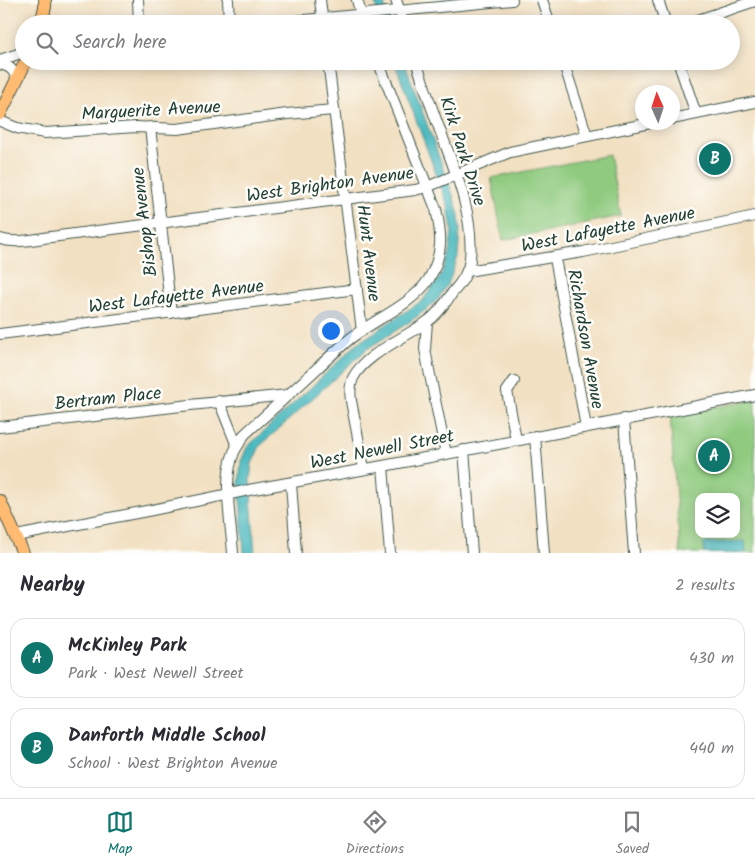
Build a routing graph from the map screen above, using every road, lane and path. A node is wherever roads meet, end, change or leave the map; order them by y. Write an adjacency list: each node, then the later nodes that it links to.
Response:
1 (45, 0): 12 (main road)
2 (138, 0): 13 (street)
3 (228, 0): 14 (street)
4 (320, 0): 15 (street)
5 (357, 0): 16 (street)
6 (396, 0): 11 (street)
7 (512, 0): 11 (street)
8 (542, 0): 19 (street)
9 (658, 0): 20 (street)
10 (755, 1): 21 (street)
11 (396, 11): 17 (street); 18 (street)
12 (43, 15)
13 (139, 15)
14 (229, 15)
15 (321, 15)
16 (361, 15)
17 (368, 15)
18 (398, 15)
19 (547, 15)
20 (663, 15)
21 (713, 15)
22 (15, 56): 23 (street)
23 (0, 62): 30 (street)
24 (22, 70): 30 (main road)
25 (329, 70): 32 (street, Hunt Avenue)
26 (382, 70): 41 (street)
27 (419, 70): 40 (street, Kirk Park Drive)
28 (566, 70): 39 (street)
29 (681, 70): 34 (street)
30 (17, 80): 33 (main road)
31 (755, 102): 34 (street)
32 (334, 110): 38 (street, Marguerite Avenue); 42 (street, Hunt Avenue)
33 (0, 114)
34 (696, 114): 35 (street)
35 (680, 117)
36 (0, 121): 38 (street, Marguerite Avenue)
37 (635, 126): 39 (street, West Brighton Avenue)
38 (150, 127): 44 (street, Bishop Avenue)
39 (587, 136): 40 (street, West Brighton Avenue)
40 (454, 176): 41 (street, West Brighton Avenue); 47 (street, Kirk Park Drive)
41 (431, 185): 42 (street, West Brighton Avenue); 51 (street)
42 (345, 200): 44 (street, West Brighton Avenue); 48 (street, Hunt Avenue)
43 (755, 216): 46 (street, West Lafayette Avenue)
44 (160, 223): 45 (street, West Brighton Avenue); 49 (street, Bishop Avenue)
45 (0, 239)
46 (555, 258): 47 (street, West Lafayette Avenue); 58 (street, Richardson Avenue)
47 (467, 271): 50 (street, Kirk Park Drive)
48 (357, 289): 49 (street, West Lafayette Avenue); 51 (street, Hunt Avenue)
49 (171, 313): 52 (street, West Lafayette Avenue)
50 (427, 322): 64 (street); 66 (street, Kirk Park Drive)
51 (362, 331): 54 (street)
52 (0, 334)
53 (514, 380): 61 (street)
54 (288, 395): 56 (street, Bertram Place); 62 (street)
55 (755, 395): 57 (street, West Newell Street)
56 (220, 402): 59 (street, Bertram Place); 62 (street)
57 (624, 419): 58 (street, West Newell Street); 77 (street)
58 (586, 426): 60 (street, West Newell Street)
59 (0, 427)
60 (536, 436): 61 (street, West Newell Street); 76 (street)
61 (516, 440): 63 (street, West Newell Street)
62 (237, 446): 68 (street)
63 (464, 450): 64 (street, West Newell Street); 75 (street)
64 (446, 454): 65 (street, West Newell Street)
65 (383, 466): 66 (street, West Newell Street); 74 (street)
66 (364, 469): 67 (street, West Newell Street)
67 (291, 483): 68 (street, West Newell Street); 73 (street)
68 (232, 494): 70 (street, West Newell Street); 72 (street)
69 (0, 501): 70 (main road)
70 (16, 536): 71 (main road)
71 (23, 553)
72 (233, 553)
73 (296, 553)
74 (390, 553)
75 (472, 553)
76 (544, 553)
77 (634, 553)

